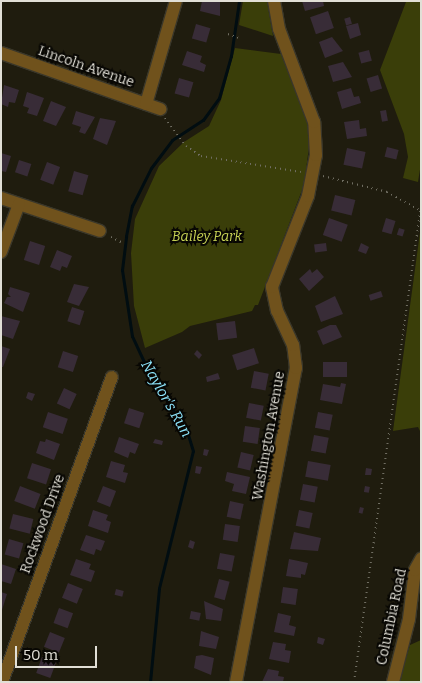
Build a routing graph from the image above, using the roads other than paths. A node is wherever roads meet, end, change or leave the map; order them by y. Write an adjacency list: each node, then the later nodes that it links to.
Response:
1 (176, 1): 4 (street)
2 (274, 1): 13 (street, Washington Avenue)
3 (1, 53): 4 (street, Lincoln Avenue)
4 (146, 104): 5 (street, Lincoln Avenue)
5 (160, 109)
6 (1, 198): 7 (street)
7 (18, 204): 8 (street); 9 (street)
8 (100, 231)
9 (1, 252)
10 (112, 377): 12 (street, Rockwood Drive)
11 (421, 559): 14 (street, Columbia Road)
12 (2, 682)
13 (236, 682)
14 (393, 682)

